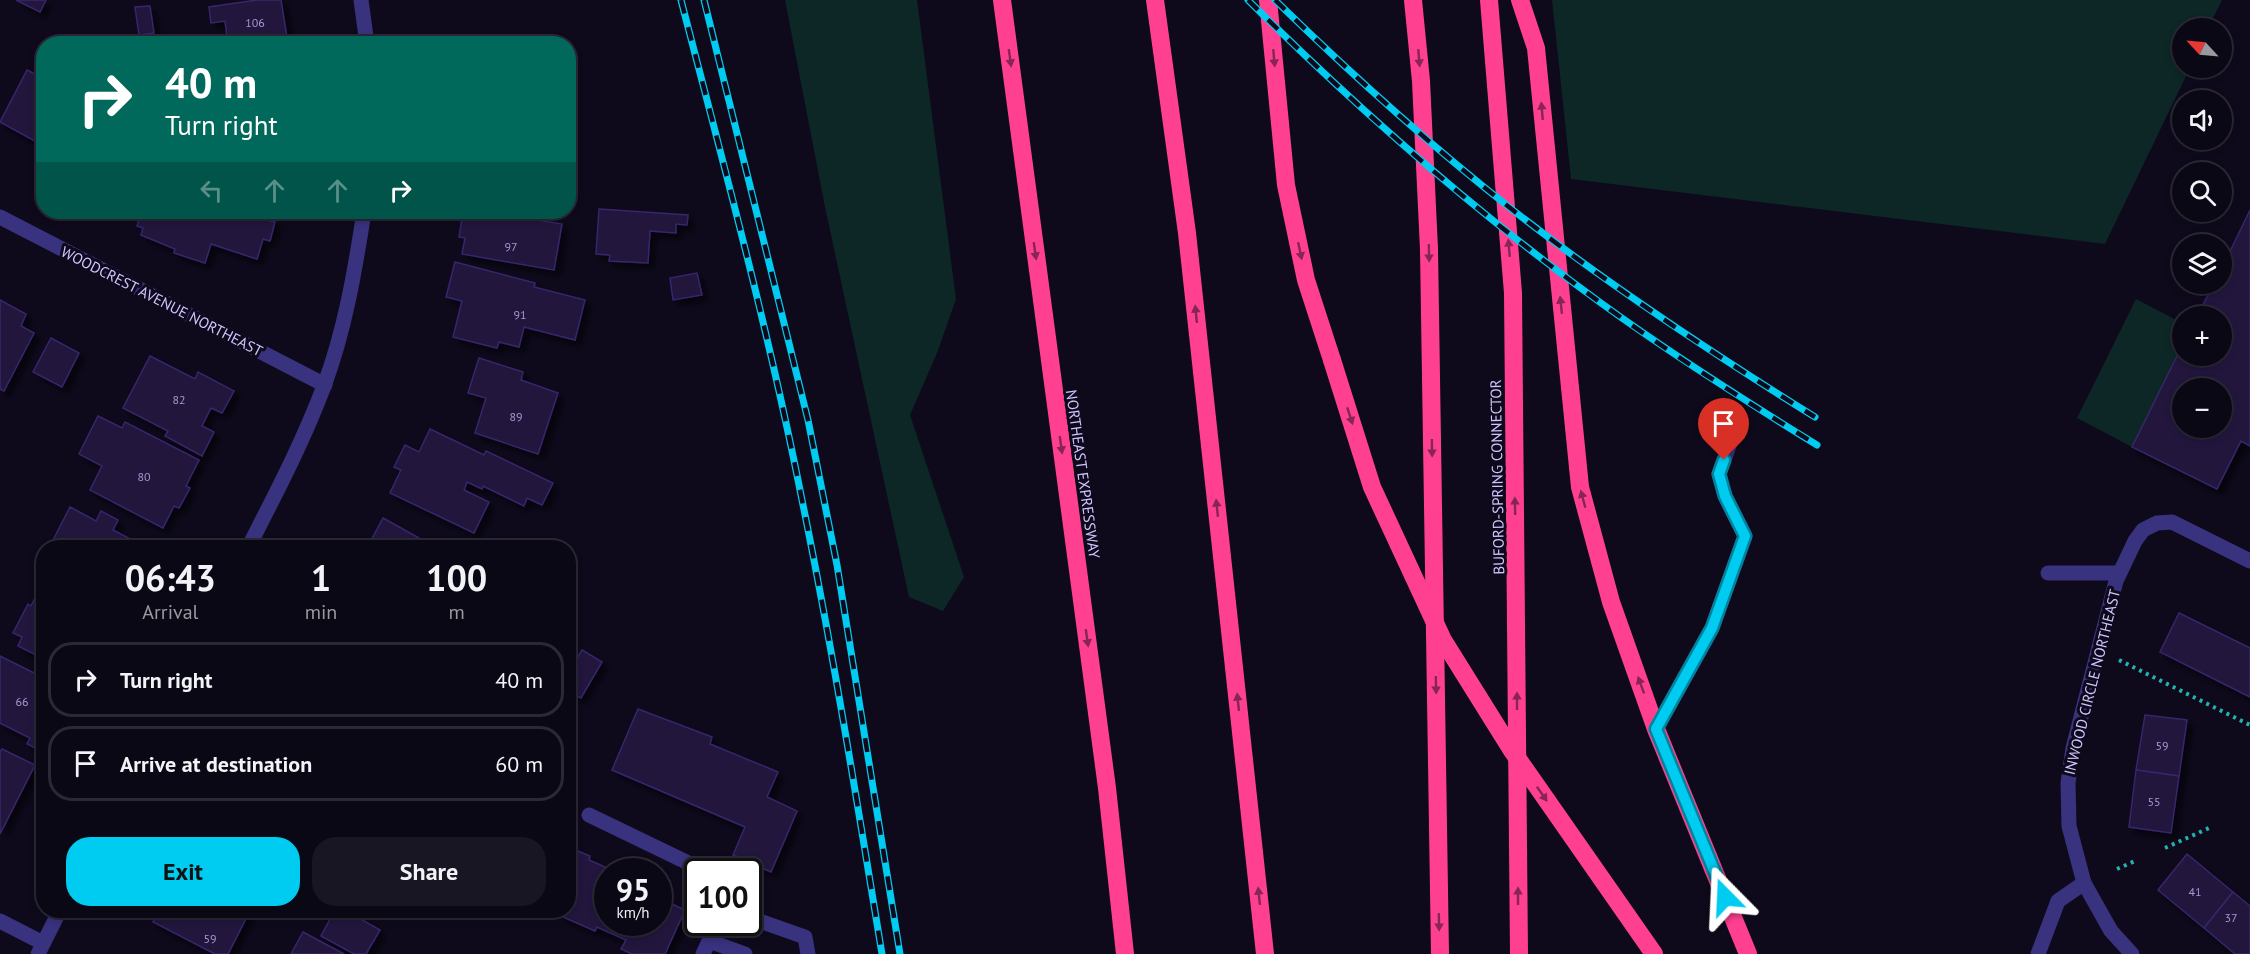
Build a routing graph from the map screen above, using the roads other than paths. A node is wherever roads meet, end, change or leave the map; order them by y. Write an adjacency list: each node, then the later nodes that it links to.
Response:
1 (361, 0): 8 (street)
2 (1002, 0): 28 (highway, NORTHEAST EXPRESSWAY, one-way to 28)
3 (1155, 0): 29 (highway, one-way to 3)
4 (1268, 0): 32 (highway, one-way to 32, bridge)
5 (1413, 0): 30 (highway, one-way to 30)
6 (1489, 0): 31 (highway, BUFORD-SPRING CONNECTOR, one-way to 6)
7 (1520, 0): 17 (highway, one-way to 7)
8 (366, 36)
9 (0, 217): 11 (street, WOODCREST AVENUE NORTHEAST)
10 (363, 219): 11 (street)
11 (325, 385): 13 (street)
12 (1735, 429): 17 (street)
13 (252, 540)
14 (2250, 561): 16 (street, INWOOD CIRCLE NORTHEAST)
15 (2048, 573): 16 (street)
16 (2119, 573): 20 (street, INWOOD CIRCLE NORTHEAST)
17 (1656, 729): 33 (highway)
18 (589, 814): 19 (street)
19 (684, 861)
20 (2084, 883): 34 (street); 35 (street, INWOOD CIRCLE NORTHEAST)
21 (56, 918): 25 (street)
22 (0, 921): 25 (street)
23 (762, 922): 27 (street)
24 (706, 947): 26 (street)
25 (40, 949)
26 (745, 954)
27 (808, 954)
28 (1125, 954)
29 (1265, 954)
30 (1440, 954)
31 (1519, 954)
32 (1654, 954)
33 (1748, 954)
34 (2038, 954)
35 (2132, 954)

